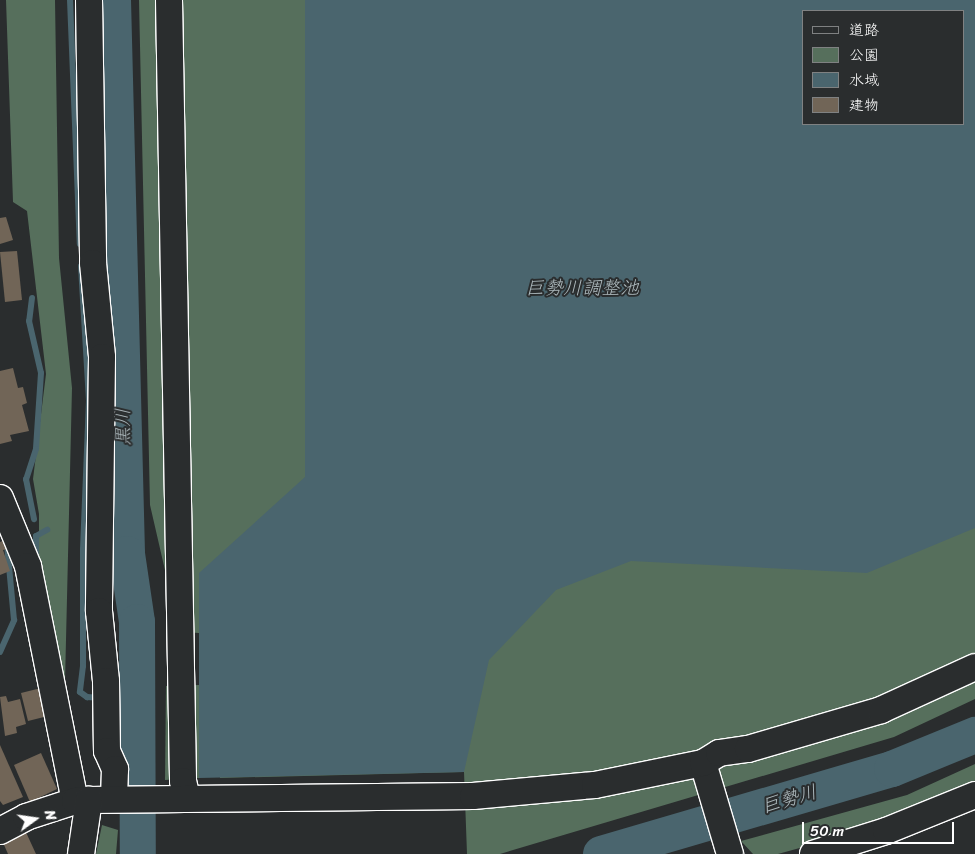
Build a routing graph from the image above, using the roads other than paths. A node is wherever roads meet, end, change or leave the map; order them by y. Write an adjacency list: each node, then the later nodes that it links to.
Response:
1 (89, 0): 7 (street)
2 (169, 0): 8 (street)
3 (0, 498): 7 (street)
4 (975, 667): 5 (street)
5 (703, 763): 8 (street); 11 (street)
6 (975, 795): 12 (street)
7 (93, 800): 8 (street); 9 (street); 10 (street)
8 (187, 800)
9 (0, 830)
10 (81, 854)
11 (730, 854)
12 (814, 854)

